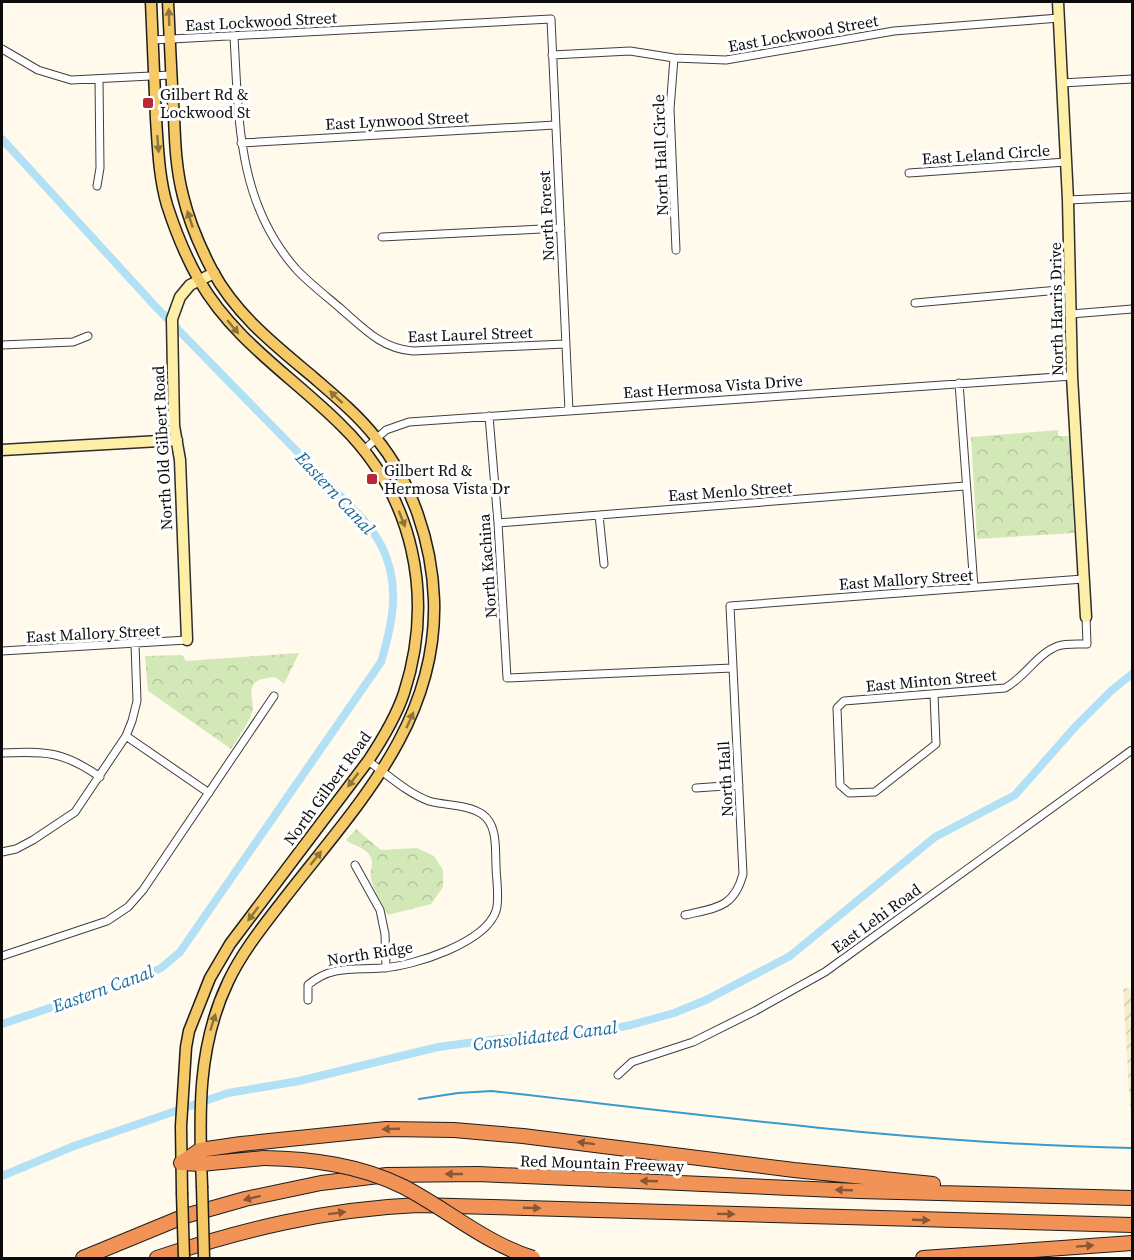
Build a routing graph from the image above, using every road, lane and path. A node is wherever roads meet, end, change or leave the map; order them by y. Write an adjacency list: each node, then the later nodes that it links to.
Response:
1 (151, 2): 8 (main road, North Gilbert Road)
2 (168, 2): 7 (main road, North Gilbert Road, one-way to 2)
3 (1058, 2): 4 (street, North Harris Drive)
4 (1059, 18): 11 (street, East Lockwood Street); 16 (street, North Harris Drive)
5 (551, 19): 6 (street, East Lockwood Street); 10 (street, North Forest)
6 (234, 37): 7 (street, East Lockwood Street); 18 (street)
7 (170, 39): 8 (street, East Lockwood Street); 13 (main road, North Gilbert Road)
8 (153, 40): 12 (main road, North Gilbert Road)
9 (2, 49): 14 (street)
10 (552, 55): 11 (street, East Lockwood Street); 17 (street, North Forest)
11 (674, 58): 26 (street, North Hall Circle)
12 (155, 75): 13 (street); 14 (street); 28 (main road, North Gilbert Road, one-way to 28)
13 (171, 75): 27 (main road, North Gilbert Road, one-way to 13)
14 (99, 79): 21 (street)
15 (1132, 79): 16 (street)
16 (1062, 83): 19 (street, North Harris Drive)
17 (555, 125): 18 (street, East Lynwood Street); 24 (street, North Forest)
18 (241, 143): 34 (street, East Laurel Street)
19 (1066, 162): 20 (street, East Leland Circle); 23 (street, North Harris Drive)
20 (909, 173)
21 (97, 186)
22 (1132, 197): 23 (street)
23 (1068, 200): 29 (street, North Harris Drive)
24 (561, 228): 25 (street); 34 (street, North Forest)
25 (382, 237)
26 (676, 250)
27 (213, 273): 28 (street, North Old Gilbert Road); 40 (main road, North Gilbert Road, one-way to 27)
28 (199, 280): 41 (street, North Old Gilbert Road); 42 (main road, North Gilbert Road, one-way to 42)
29 (1070, 290): 30 (street); 32 (street, North Harris Drive)
30 (915, 303)
31 (1132, 309): 32 (street)
32 (1071, 314): 36 (street, North Harris Drive)
33 (88, 336): 35 (street)
34 (565, 344): 38 (street, North Forest)
35 (2, 345)
36 (1072, 376): 37 (street, East Hermosa Vista Drive); 48 (street, North Harris Drive)
37 (959, 383): 38 (street, East Hermosa Vista Drive); 44 (street)
38 (569, 411): 39 (street, East Hermosa Vista Drive)
39 (489, 416): 40 (street, East Hermosa Vista Drive); 46 (street, North Kachina)
40 (377, 438): 42 (street, East Hermosa Vista Drive); 62 (main road, North Gilbert Road, one-way to 40)
41 (177, 440): 43 (street); 52 (street, North Old Gilbert Road)
42 (365, 449): 61 (main road, North Gilbert Road, one-way to 61)
43 (2, 450)
44 (965, 486): 45 (street, East Menlo Street); 49 (street)
45 (599, 515): 46 (street, East Menlo Street); 47 (street)
46 (498, 523): 55 (street, North Kachina)
47 (604, 564)
48 (1083, 579): 49 (street, East Mallory Street); 51 (street, North Harris Drive)
49 (974, 587): 50 (street, East Mallory Street)
50 (730, 606): 55 (street, North Hall)
51 (1086, 616): 56 (street, East Minton Street)
52 (187, 640): 53 (street, East Mallory Street)
53 (135, 644): 54 (street, East Mallory Street); 58 (street)
54 (2, 651)
55 (732, 668): 64 (street, North Hall)
56 (934, 694): 56 (street, East Minton Street)
57 (274, 696): 66 (street)
58 (126, 736): 63 (street); 66 (street)
59 (1132, 750): 73 (street, East Lehi Road)
60 (2, 753): 63 (street)
61 (368, 761): 62 (street, North Ridge); 75 (main road, North Gilbert Road, one-way to 75)
62 (382, 771): 71 (street, North Ridge); 74 (main road, North Gilbert Road, one-way to 62)
63 (100, 777): 67 (street)
64 (738, 785): 65 (street); 69 (street, North Hall)
65 (696, 788)
66 (209, 793): 70 (street)
67 (2, 852)
68 (355, 865): 71 (street)
69 (685, 915)
70 (2, 956)
71 (386, 968): 72 (street, North Ridge)
72 (308, 1000)
73 (618, 1075)
74 (200, 1157): 75 (highway); 76 (highway, one-way to 74); 83 (main road, North Gilbert Road, bridge); 84 (highway, bridge)
75 (182, 1163): 82 (main road, North Gilbert Road, bridge)
76 (1049, 1197): 77 (highway, Red Mountain Freeway); 80 (highway, Red Mountain Freeway, one-way to 80)
77 (1132, 1198)
78 (1132, 1225): 81 (highway, one-way to 78)
79 (1132, 1243): 85 (highway, one-way to 79)
80 (83, 1258)
81 (158, 1258)
82 (184, 1258)
83 (204, 1258)
84 (533, 1258)
85 (923, 1258)

